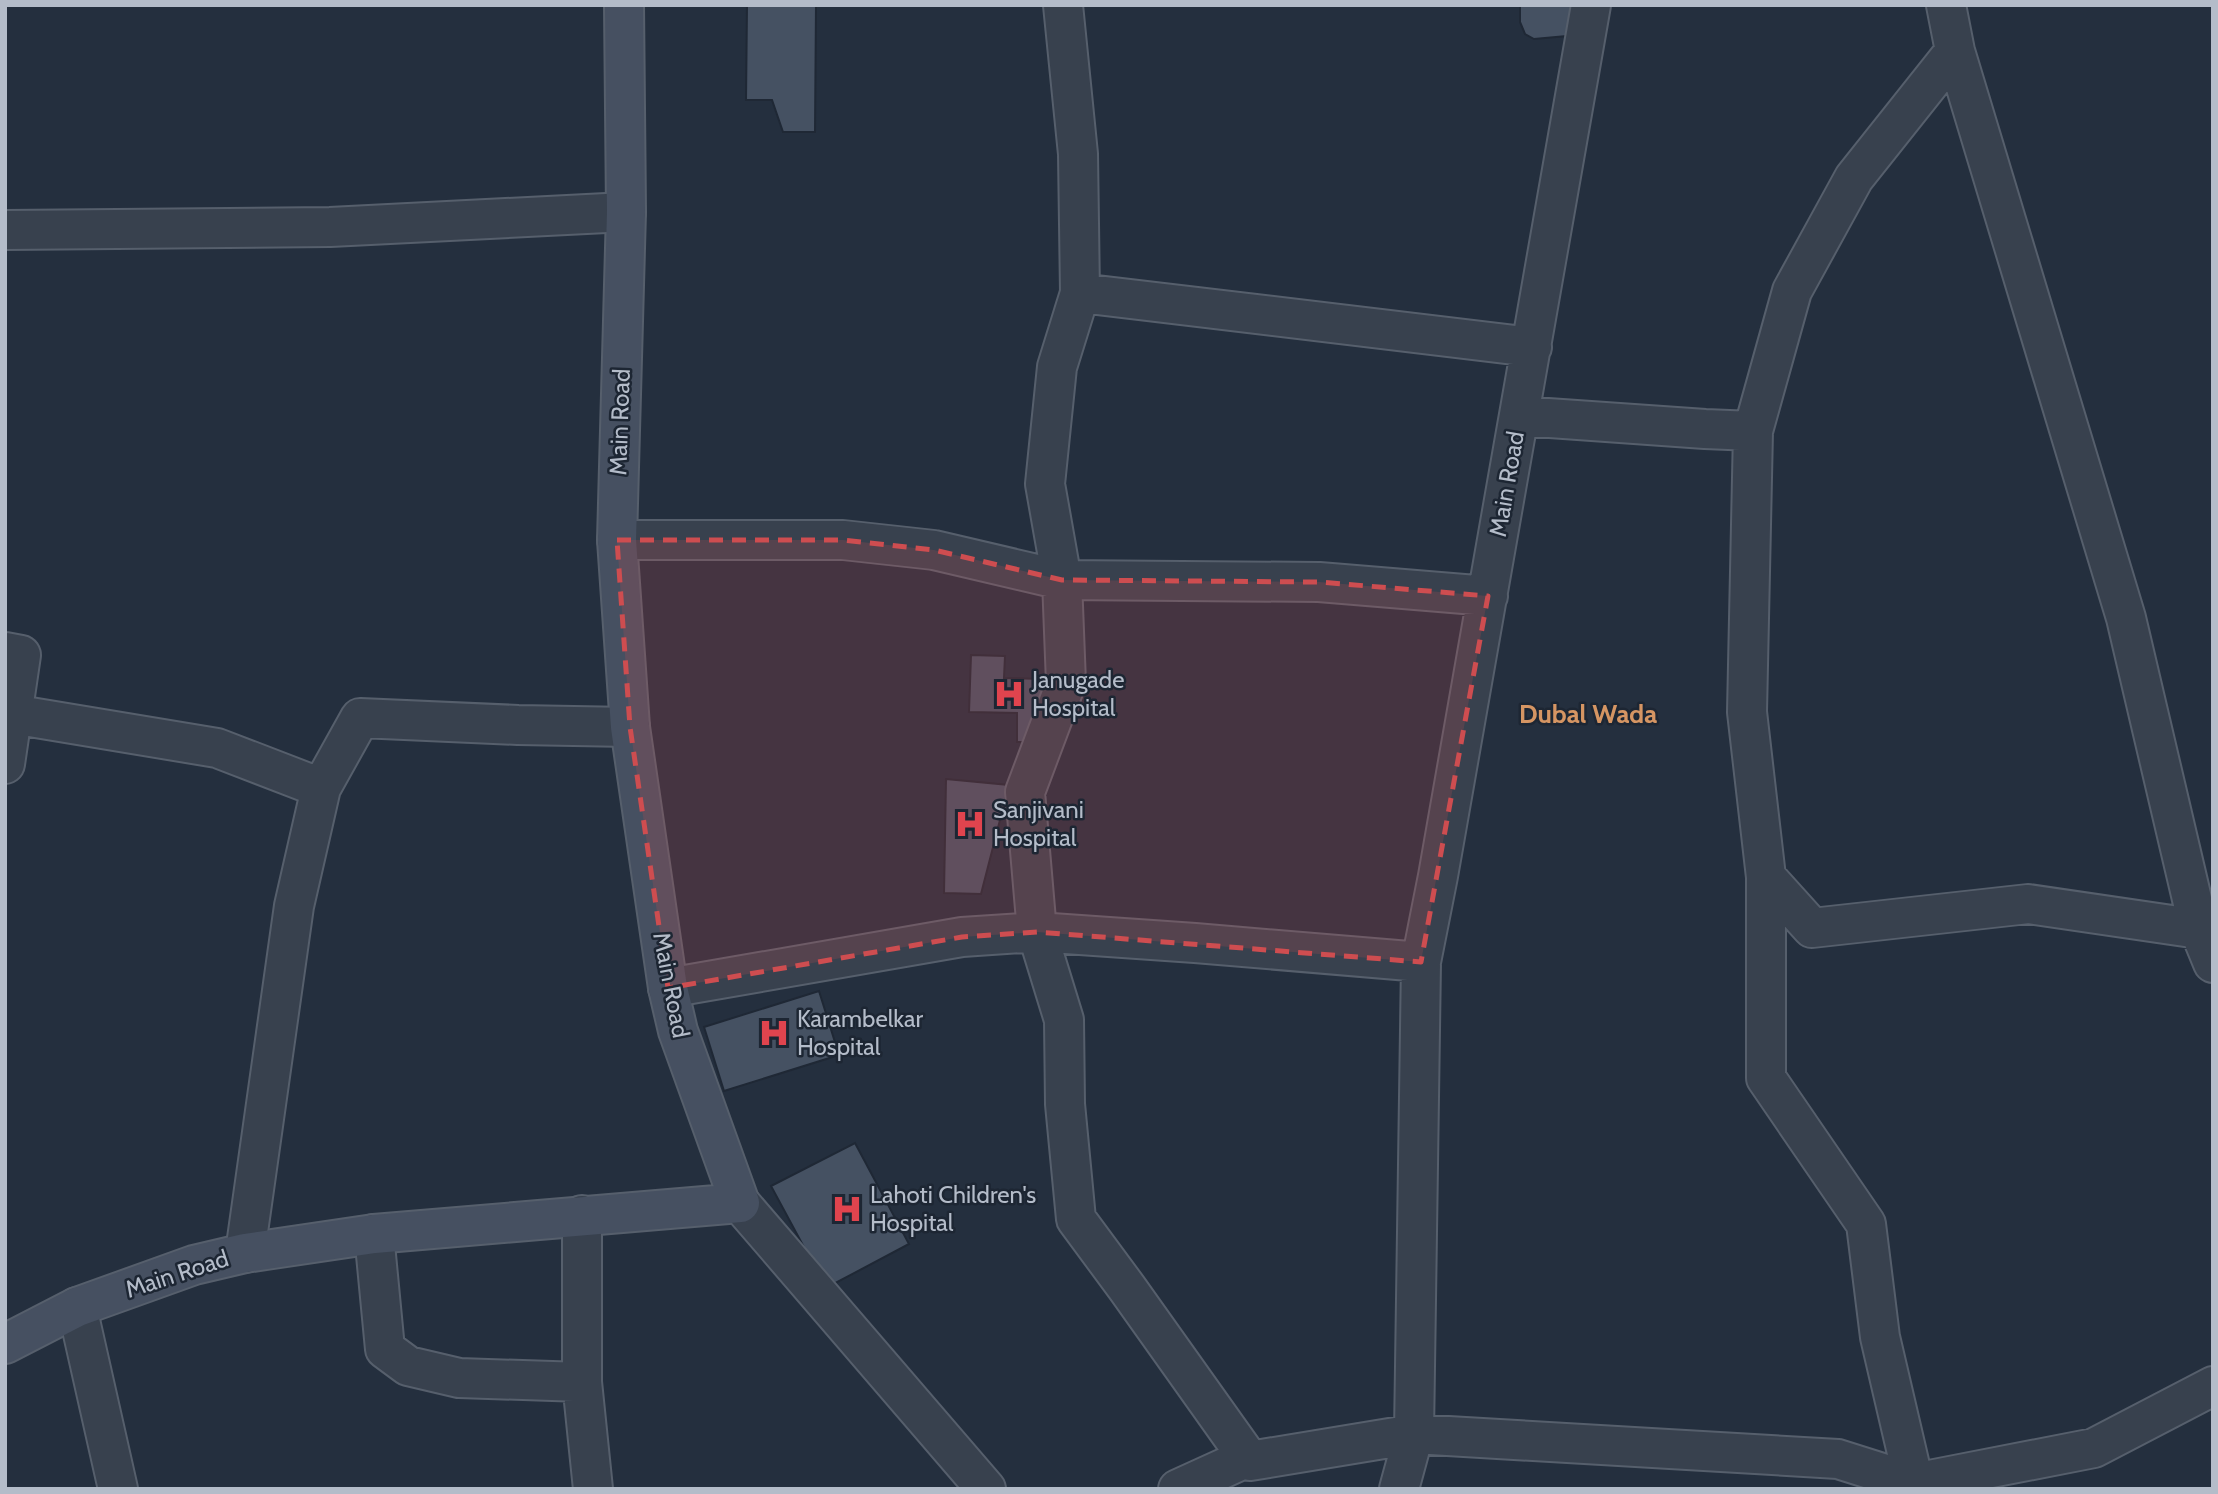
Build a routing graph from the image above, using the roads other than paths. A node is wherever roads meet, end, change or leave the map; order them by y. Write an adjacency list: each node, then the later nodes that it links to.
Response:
1 (624, 5): 6 (main road, Main Road)
2 (1063, 5): 8 (street)
3 (1591, 5): 9 (street, Main Road)
4 (1946, 5): 5 (street)
5 (1955, 51): 11 (street); 22 (street)
6 (626, 212): 7 (street); 12 (main road, Main Road)
7 (5, 230)
8 (1080, 293): 9 (street); 13 (street)
9 (1532, 347): 10 (street, Main Road)
10 (1520, 416): 11 (street); 14 (street, Main Road)
11 (1753, 430): 20 (street)
12 (617, 540): 13 (street); 17 (main road, Main Road)
13 (1062, 580): 14 (street); 21 (street)
14 (1488, 596): 23 (street, Main Road)
15 (5, 652): 16 (street)
16 (12, 714): 18 (street); 19 (street)
17 (630, 727): 19 (street); 24 (main road, Main Road)
18 (5, 764)
19 (321, 788): 28 (street)
20 (1766, 877): 22 (street); 35 (street)
21 (1037, 932): 23 (street); 24 (street); 34 (street)
22 (2206, 946)
23 (1421, 962): 33 (street, Main Road)
24 (668, 988): 25 (main road, Main Road)
25 (740, 1203): 26 (main road, Main Road); 38 (street)
26 (582, 1215): 27 (main road, Main Road); 31 (street)
27 (374, 1234): 28 (main road, Main Road); 31 (street)
28 (245, 1253): 29 (main road, Main Road)
29 (77, 1307): 30 (main road, Main Road); 36 (street)
30 (5, 1344)
31 (582, 1382): 37 (street)
32 (2213, 1386): 35 (street)
33 (1414, 1434): 34 (street); 35 (street); 40 (street, Main Road)
34 (1250, 1461): 39 (street)
35 (1912, 1486)
36 (118, 1489)
37 (593, 1489)
38 (986, 1489)
39 (1178, 1489)
40 (1399, 1489)

